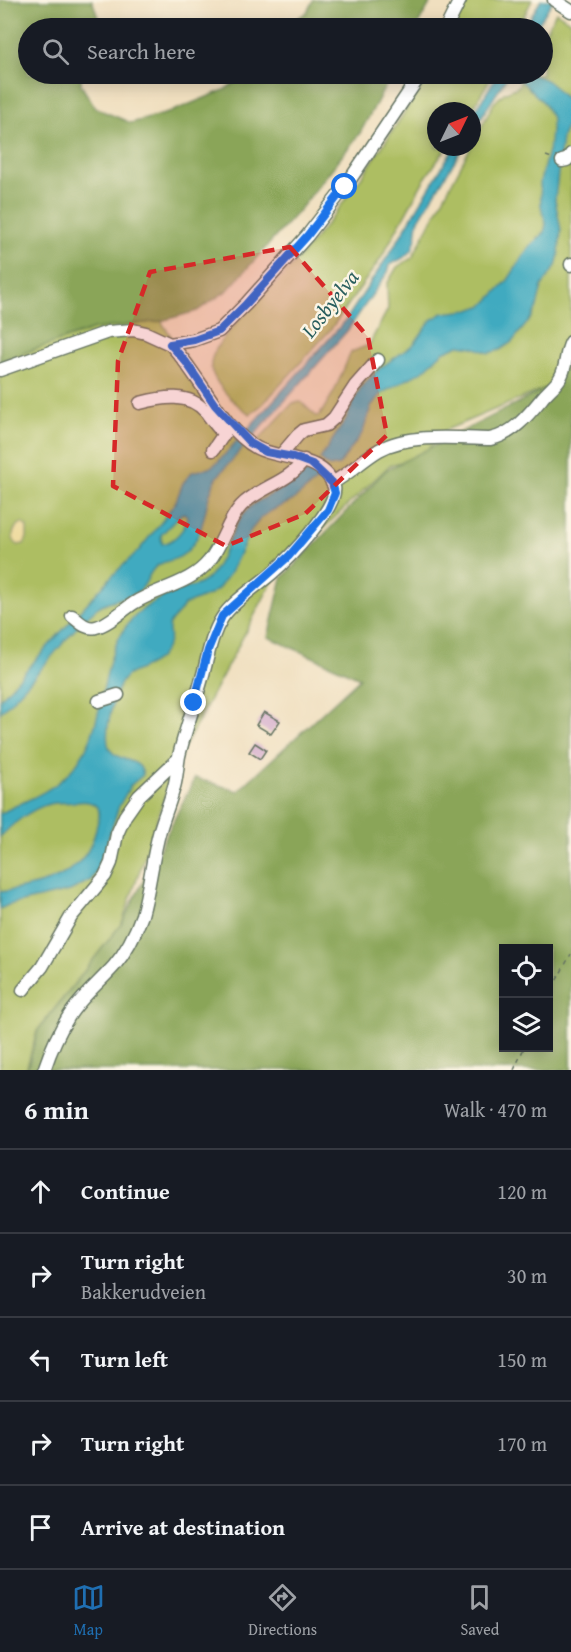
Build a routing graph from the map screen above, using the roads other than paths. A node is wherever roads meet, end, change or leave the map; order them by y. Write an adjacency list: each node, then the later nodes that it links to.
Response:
1 (460, 0): 4 (street)
2 (555, 1): 3 (street)
3 (571, 11)
4 (451, 18)
5 (414, 84): 7 (street)
6 (571, 342): 15 (street)
7 (170, 344): 9 (street); 11 (street)
8 (378, 360): 13 (street)
9 (0, 370)
10 (140, 404): 11 (street)
11 (231, 430): 12 (street); 13 (street)
12 (213, 450)
13 (281, 454): 14 (street)
14 (304, 460): 15 (street); 16 (street)
15 (332, 483): 19 (street)
16 (72, 616)
17 (118, 695): 18 (street)
18 (99, 701)
19 (178, 759): 20 (street); 21 (street)
20 (23, 990)
21 (44, 1070)

